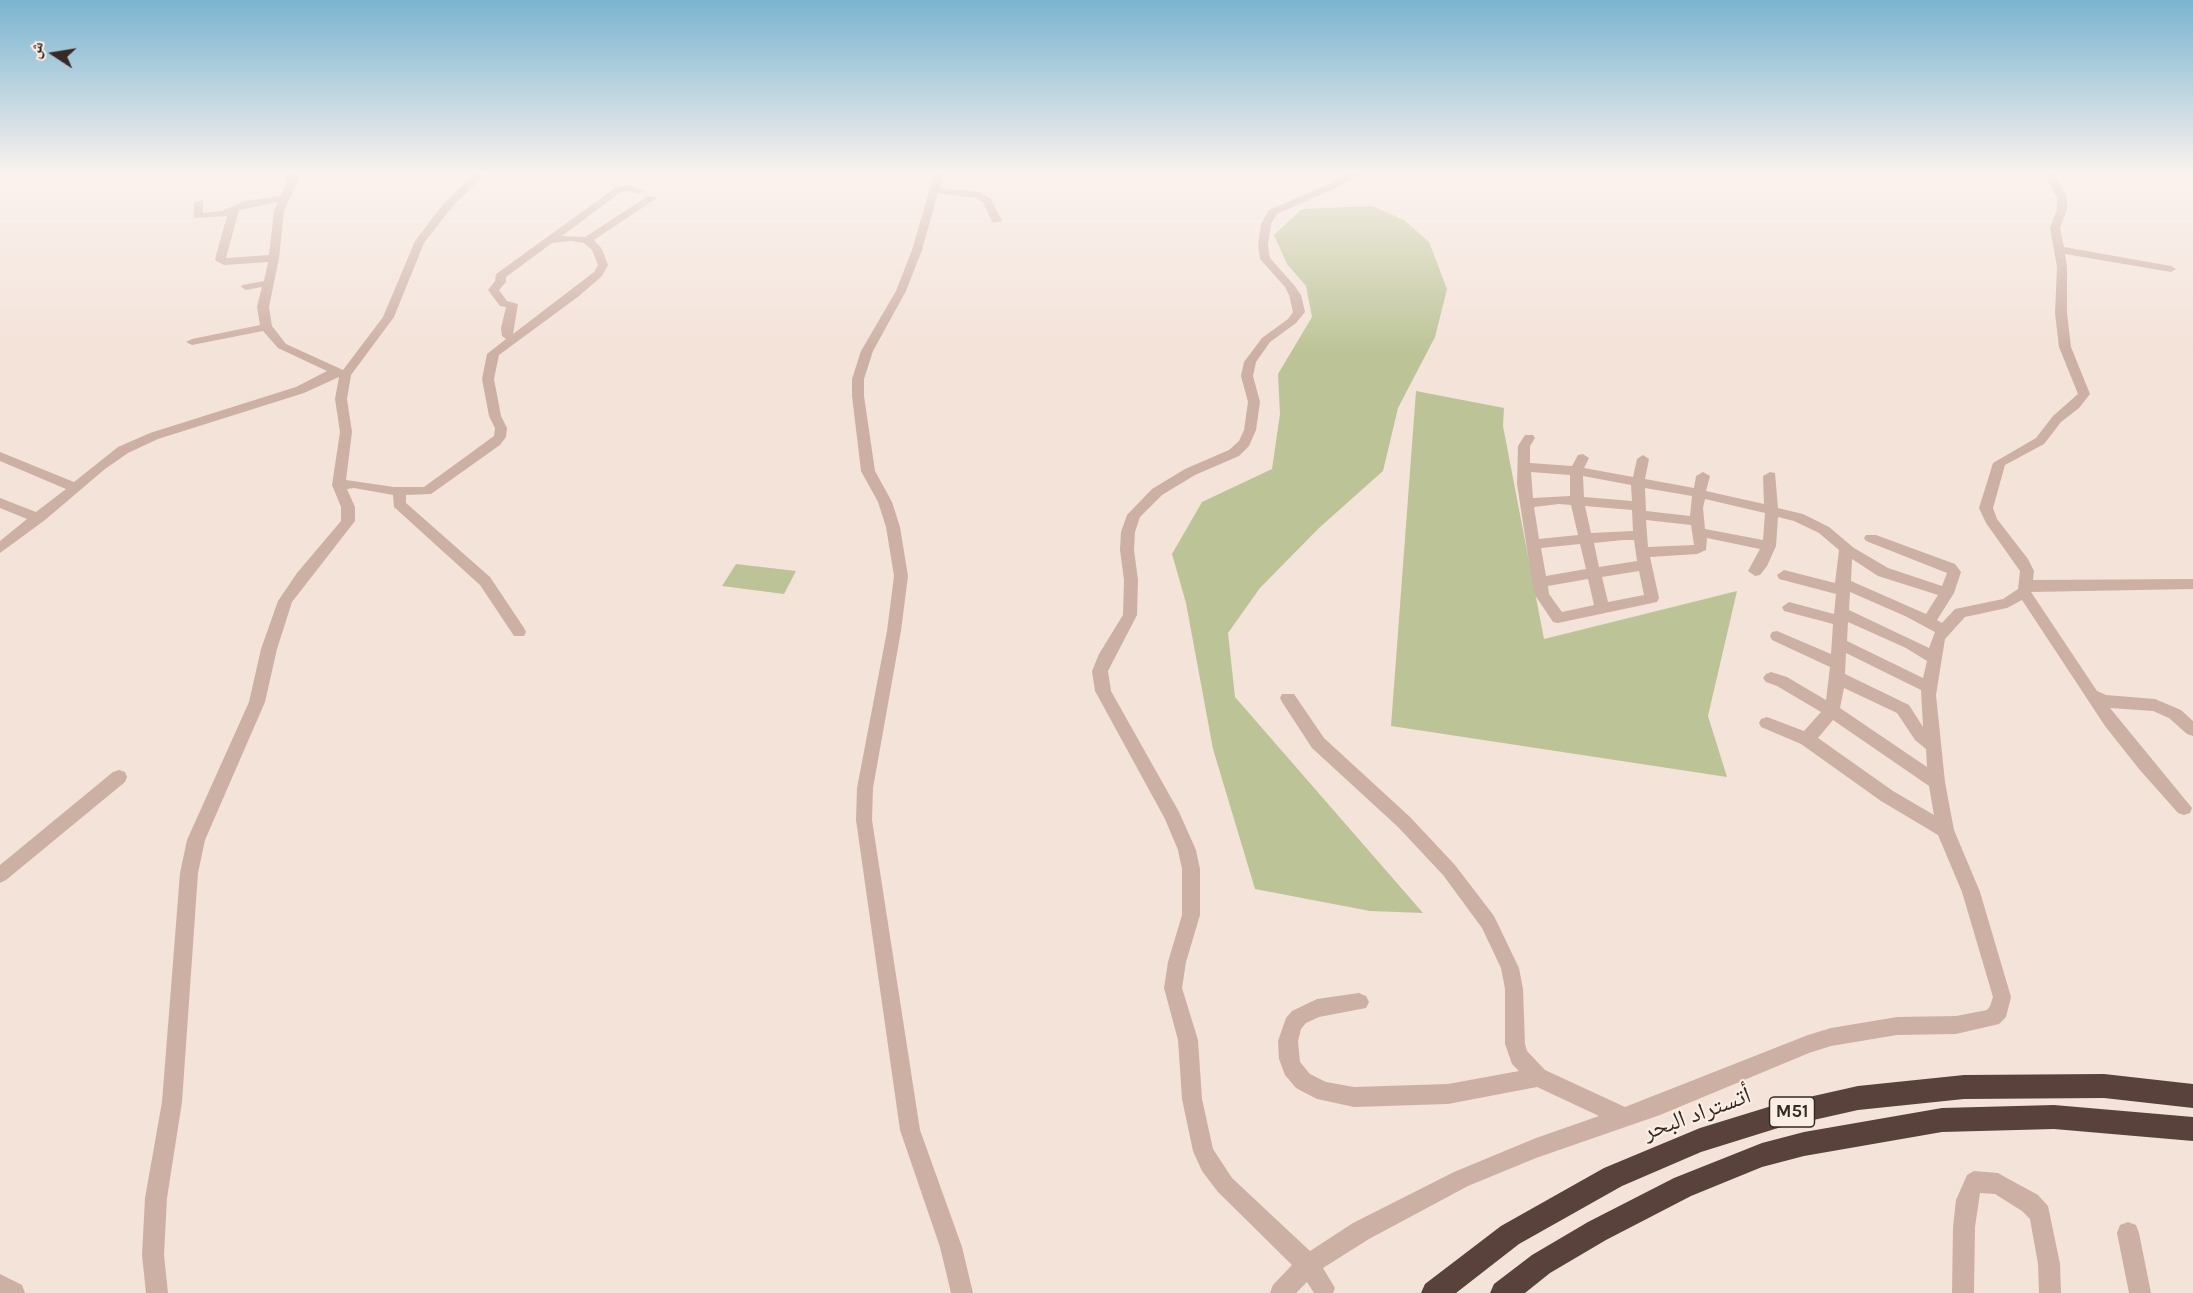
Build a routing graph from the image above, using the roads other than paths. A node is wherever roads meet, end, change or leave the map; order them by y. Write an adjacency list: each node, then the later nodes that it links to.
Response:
1 (227, 231): 12 (street)
2 (277, 231): 12 (street)
3 (428, 231): 21 (street)
4 (561, 231): 9 (street)
5 (600, 231): 10 (street)
6 (922, 231): 92 (street)
7 (1265, 231): 87 (street)
8 (2056, 231): 11 (street)
9 (549, 240): 10 (street); 17 (street)
10 (587, 240): 19 (street)
11 (2060, 250): 13 (street); 56 (street)
12 (274, 258): 14 (street)
13 (2170, 269)
14 (268, 283): 15 (street); 18 (street)
15 (246, 287)
16 (522, 295): 17 (street)
17 (512, 304): 19 (street)
18 (266, 327): 20 (street); 21 (street)
19 (513, 338): 33 (street)
20 (192, 342)
21 (341, 377): 31 (street); 32 (street)
22 (1529, 438): 26 (street)
23 (0, 456): 32 (street)
24 (1583, 458): 27 (street)
25 (1643, 459): 30 (street)
26 (1524, 467): 27 (street); 37 (street)
27 (1576, 471): 30 (street); 36 (street)
28 (1703, 476): 34 (street)
29 (1770, 476): 38 (street)
30 (1638, 483): 34 (street); 39 (street)
31 (339, 485): 33 (street); 91 (street)
32 (76, 488): 40 (street)
33 (400, 490): 62 (street)
34 (1698, 493): 38 (street); 41 (street)
35 (0, 502): 40 (street)
36 (1577, 502): 37 (street); 39 (street); 44 (street)
37 (1527, 503): 45 (street)
38 (1773, 509): 46 (street); 48 (street)
39 (1639, 510): 41 (street); 42 (street)
40 (40, 517): 47 (street)
41 (1699, 527): 46 (street); 49 (street)
42 (1641, 536): 44 (street); 49 (street)
43 (1871, 538): 57 (street)
44 (1584, 540): 45 (street); 52 (street)
45 (1533, 544): 53 (street)
46 (1769, 546): 50 (street)
47 (0, 548)
48 (1846, 548): 55 (street); 57 (street)
49 (1644, 559): 52 (street); 59 (street)
50 (1755, 571)
51 (1784, 574): 55 (street)
52 (1593, 575): 53 (street); 59 (street)
53 (1539, 582): 59 (street)
54 (2193, 584): 56 (street)
55 (1841, 587): 60 (street); 61 (street)
56 (2025, 588): 61 (street); 70 (street)
57 (1947, 592): 61 (street)
58 (1789, 607): 60 (street)
59 (1602, 608)
60 (1840, 617): 64 (street); 65 (street)
61 (1936, 626): 65 (street)
62 (519, 632)
63 (1777, 636): 66 (street)
64 (1838, 643): 66 (street); 68 (street)
65 (1934, 658): 68 (street)
66 (1836, 670): 71 (street); 75 (street)
67 (1770, 678): 71 (street)
68 (1929, 687): 75 (street)
69 (1288, 698): 82 (street)
70 (2097, 699): 73 (street); 78 (street)
71 (1832, 711): 74 (street); 77 (street)
72 (1767, 723): 74 (street)
73 (2193, 730)
74 (1807, 739): 79 (street)
75 (1934, 747): 77 (street)
76 (119, 777): 80 (street)
77 (1937, 782): 79 (street)
78 (2184, 808)
79 (1946, 830): 84 (street)
80 (0, 875)
81 (1359, 1002): 82 (street)
82 (1539, 1077): 84 (street)
83 (2193, 1096): 94 (highway, أتستراد البحر / M51)
84 (1626, 1118): 87 (street)
85 (2193, 1129): 95 (highway, M51)
86 (2128, 1233): 98 (street)
87 (1308, 1265): 89 (street); 93 (street)
88 (0, 1285): 90 (street)
89 (1324, 1288)
90 (14, 1293)
91 (157, 1293)
92 (962, 1293)
93 (1281, 1293)
94 (1434, 1293)
95 (1503, 1293)
96 (1963, 1293): 97 (street)
97 (2050, 1293)
98 (2140, 1293)

